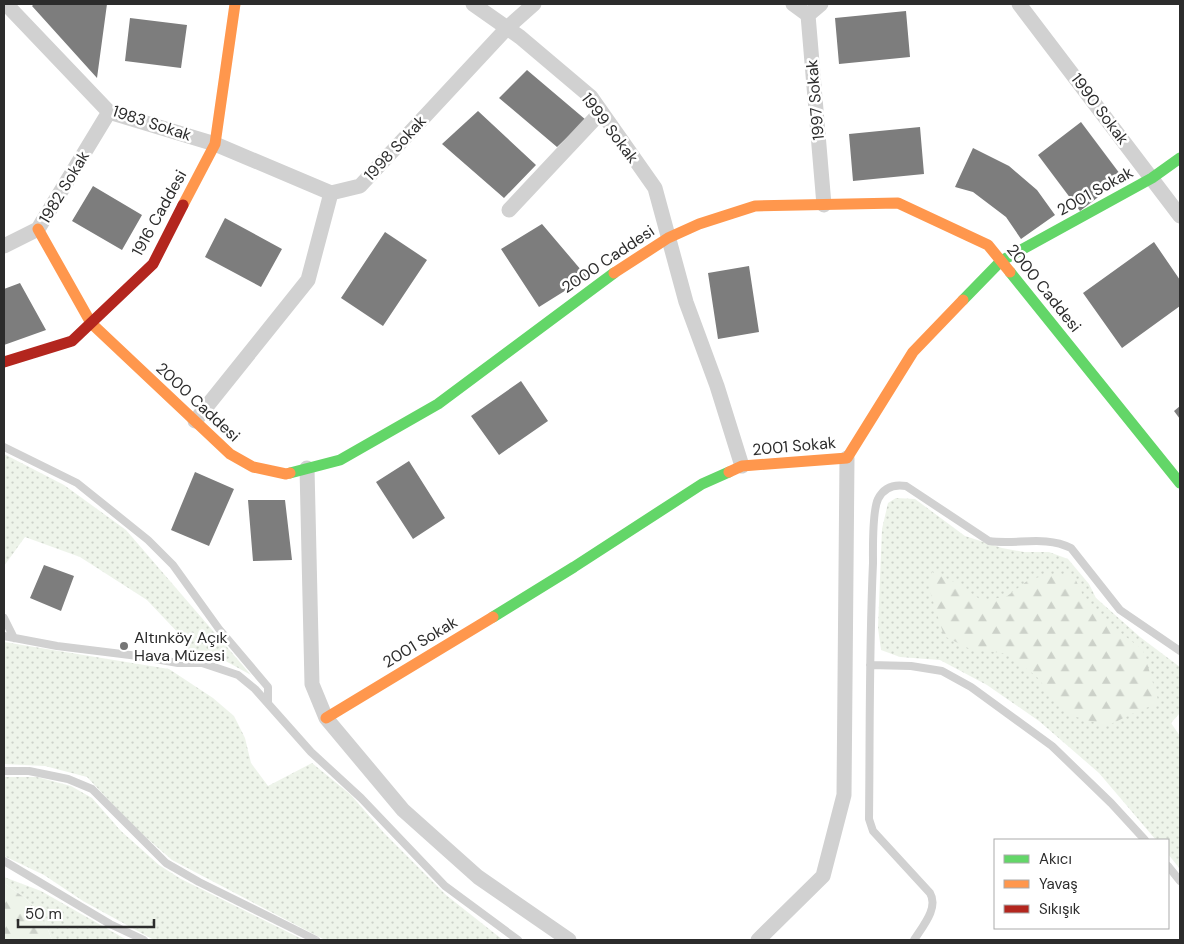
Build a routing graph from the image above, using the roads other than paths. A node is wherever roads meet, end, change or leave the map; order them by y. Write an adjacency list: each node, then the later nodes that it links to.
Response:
1 (6, 4): 10 (street, 1983 Sokak)
2 (235, 4): 12 (street, 1916 Caddesi)
3 (473, 4): 9 (street, 1999 Sokak)
4 (534, 4): 9 (street, 1998 Sokak)
5 (793, 4): 8 (street)
6 (821, 4): 8 (street)
7 (1019, 4): 14 (street, 1990 Sokak)
8 (808, 15): 16 (street, 1997 Sokak)
9 (507, 28): 11 (street, 1999 Sokak); 15 (street, 1998 Sokak)
10 (109, 112): 12 (street, 1983 Sokak); 19 (street, 1982 Sokak)
11 (601, 112): 17 (street); 20 (street, 1999 Sokak)
12 (215, 144): 15 (street, 1983 Sokak); 23 (street, 1916 Caddesi)
13 (1180, 158): 14 (street, 2001 Sokak)
14 (1152, 178): 18 (street, 1990 Sokak); 22 (street, 2001 Sokak)
15 (332, 193): 25 (street)
16 (824, 204): 20 (street, 2000 Caddesi); 22 (street, 2000 Caddesi)
17 (509, 210)
18 (1180, 216)
19 (38, 229): 21 (street, 1982 Sokak); 23 (street, 2000 Caddesi)
20 (668, 238): 28 (street, 1999 Sokak); 29 (street, 2000 Caddesi)
21 (4, 246)
22 (1001, 261): 27 (street, 2001 Sokak); 30 (street, 2000 Caddesi)
23 (91, 323): 24 (street, 1916 Caddesi); 25 (street, 2000 Caddesi)
24 (4, 362)
25 (194, 421): 29 (street, 2000 Caddesi)
26 (4, 447): 36 (lane)
27 (848, 458): 28 (street, 2001 Sokak); 47 (street)
28 (742, 466): 37 (street, 2001 Sokak)
29 (307, 468): 37 (street)
30 (1180, 483)
31 (4, 618): 33 (lane)
32 (4, 636): 33 (lane)
33 (14, 638): 36 (lane)
34 (1180, 651): 35 (lane)
35 (870, 664): 39 (lane); 48 (lane)
36 (268, 702): 45 (lane)
37 (326, 718): 46 (street)
38 (4, 771): 44 (lane)
39 (1144, 839)
40 (4, 861): 43 (lane)
41 (1169, 867): 42 (lane)
42 (1180, 881)
43 (144, 940)
44 (316, 940)
45 (518, 940)
46 (569, 940)
47 (758, 940)
48 (914, 940)

